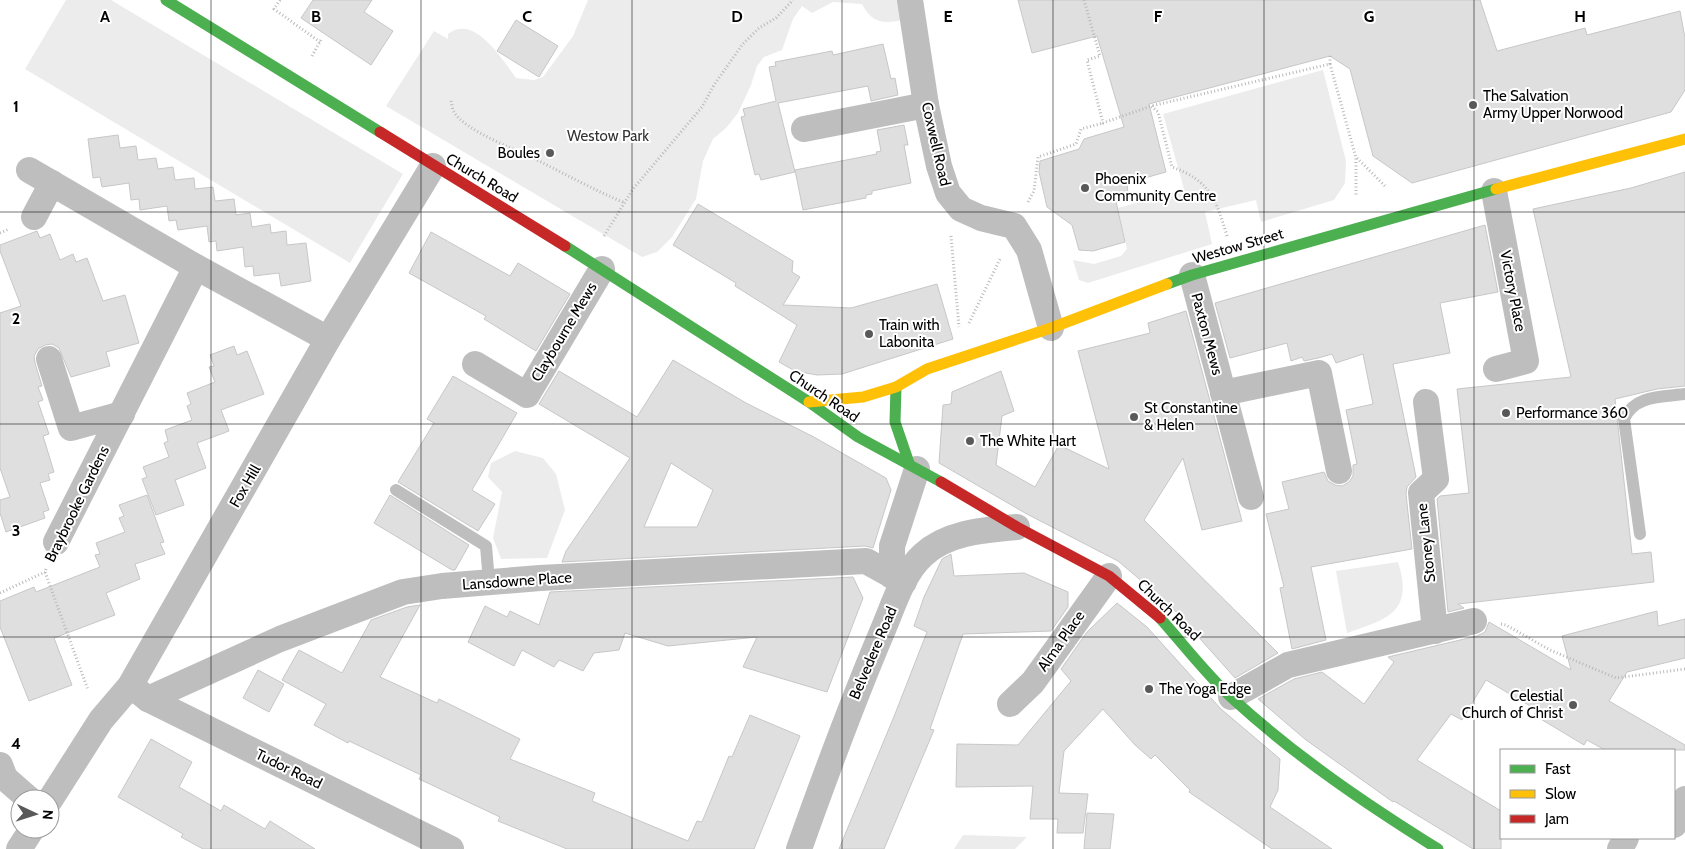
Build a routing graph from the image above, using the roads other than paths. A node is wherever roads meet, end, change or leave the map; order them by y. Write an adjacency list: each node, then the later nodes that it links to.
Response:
1 (166, 0): 6 (main road, Church Road)
2 (910, 0): 3 (street, Coxwell Road)
3 (926, 104): 4 (street); 14 (street, Coxwell Road)
4 (804, 129)
5 (1685, 139): 9 (main road, Westow Street)
6 (433, 166): 12 (main road, Church Road); 15 (street, Fox Hill)
7 (29, 170): 8 (street)
8 (52, 183): 10 (street); 11 (street)
9 (1494, 191): 13 (main road, Westow Street); 18 (street, Victory Place)
10 (34, 217)
11 (196, 267): 15 (street); 24 (street, Braybrooke Gardens)
12 (602, 269): 17 (street, Claybourne Mews); 22 (main road, Church Road)
13 (1192, 275): 14 (main road, Westow Street); 20 (street, Paxton Mews)
14 (1051, 328): 19 (main road, Westow Street)
15 (328, 339): 37 (street, Fox Hill)
16 (49, 359): 24 (street, Braybrooke Gardens)
17 (475, 364)
18 (1496, 369)
19 (896, 387): 22 (main road, Westow Street); 25 (main road)
20 (1223, 393): 26 (street, Paxton Mews); 28 (street, Paxton Mews)
21 (1685, 394): 30 (lane)
22 (809, 402): 25 (main road, Church Road)
23 (1426, 402): 36 (street, Stoney Lane)
24 (122, 414): 31 (street, Braybrooke Gardens)
25 (913, 466): 29 (main road, Church Road); 33 (street, Belvedere Road)
26 (1339, 470)
27 (396, 490): 34 (lane)
28 (1251, 498)
29 (1017, 527): 32 (main road, Church Road); 33 (street, Belvedere Road)
30 (1640, 534)
31 (56, 542)
32 (1109, 576): 38 (main road, Church Road); 39 (street, Alma Place)
33 (898, 579): 34 (street, Lansdowne Place); 46 (street, Belvedere Road)
34 (489, 582): 37 (street, Lansdowne Place)
35 (1474, 621): 36 (street)
36 (1435, 630): 38 (street)
37 (139, 693): 42 (street, Fox Hill); 45 (street, Tudor Road)
38 (1231, 697): 47 (main road, Church Road)
39 (1010, 704)
40 (0, 765): 41 (street)
41 (17, 789)
42 (57, 789)
43 (1685, 799): 44 (street)
44 (1675, 823)
45 (450, 849)
46 (799, 849)
47 (1438, 849)

